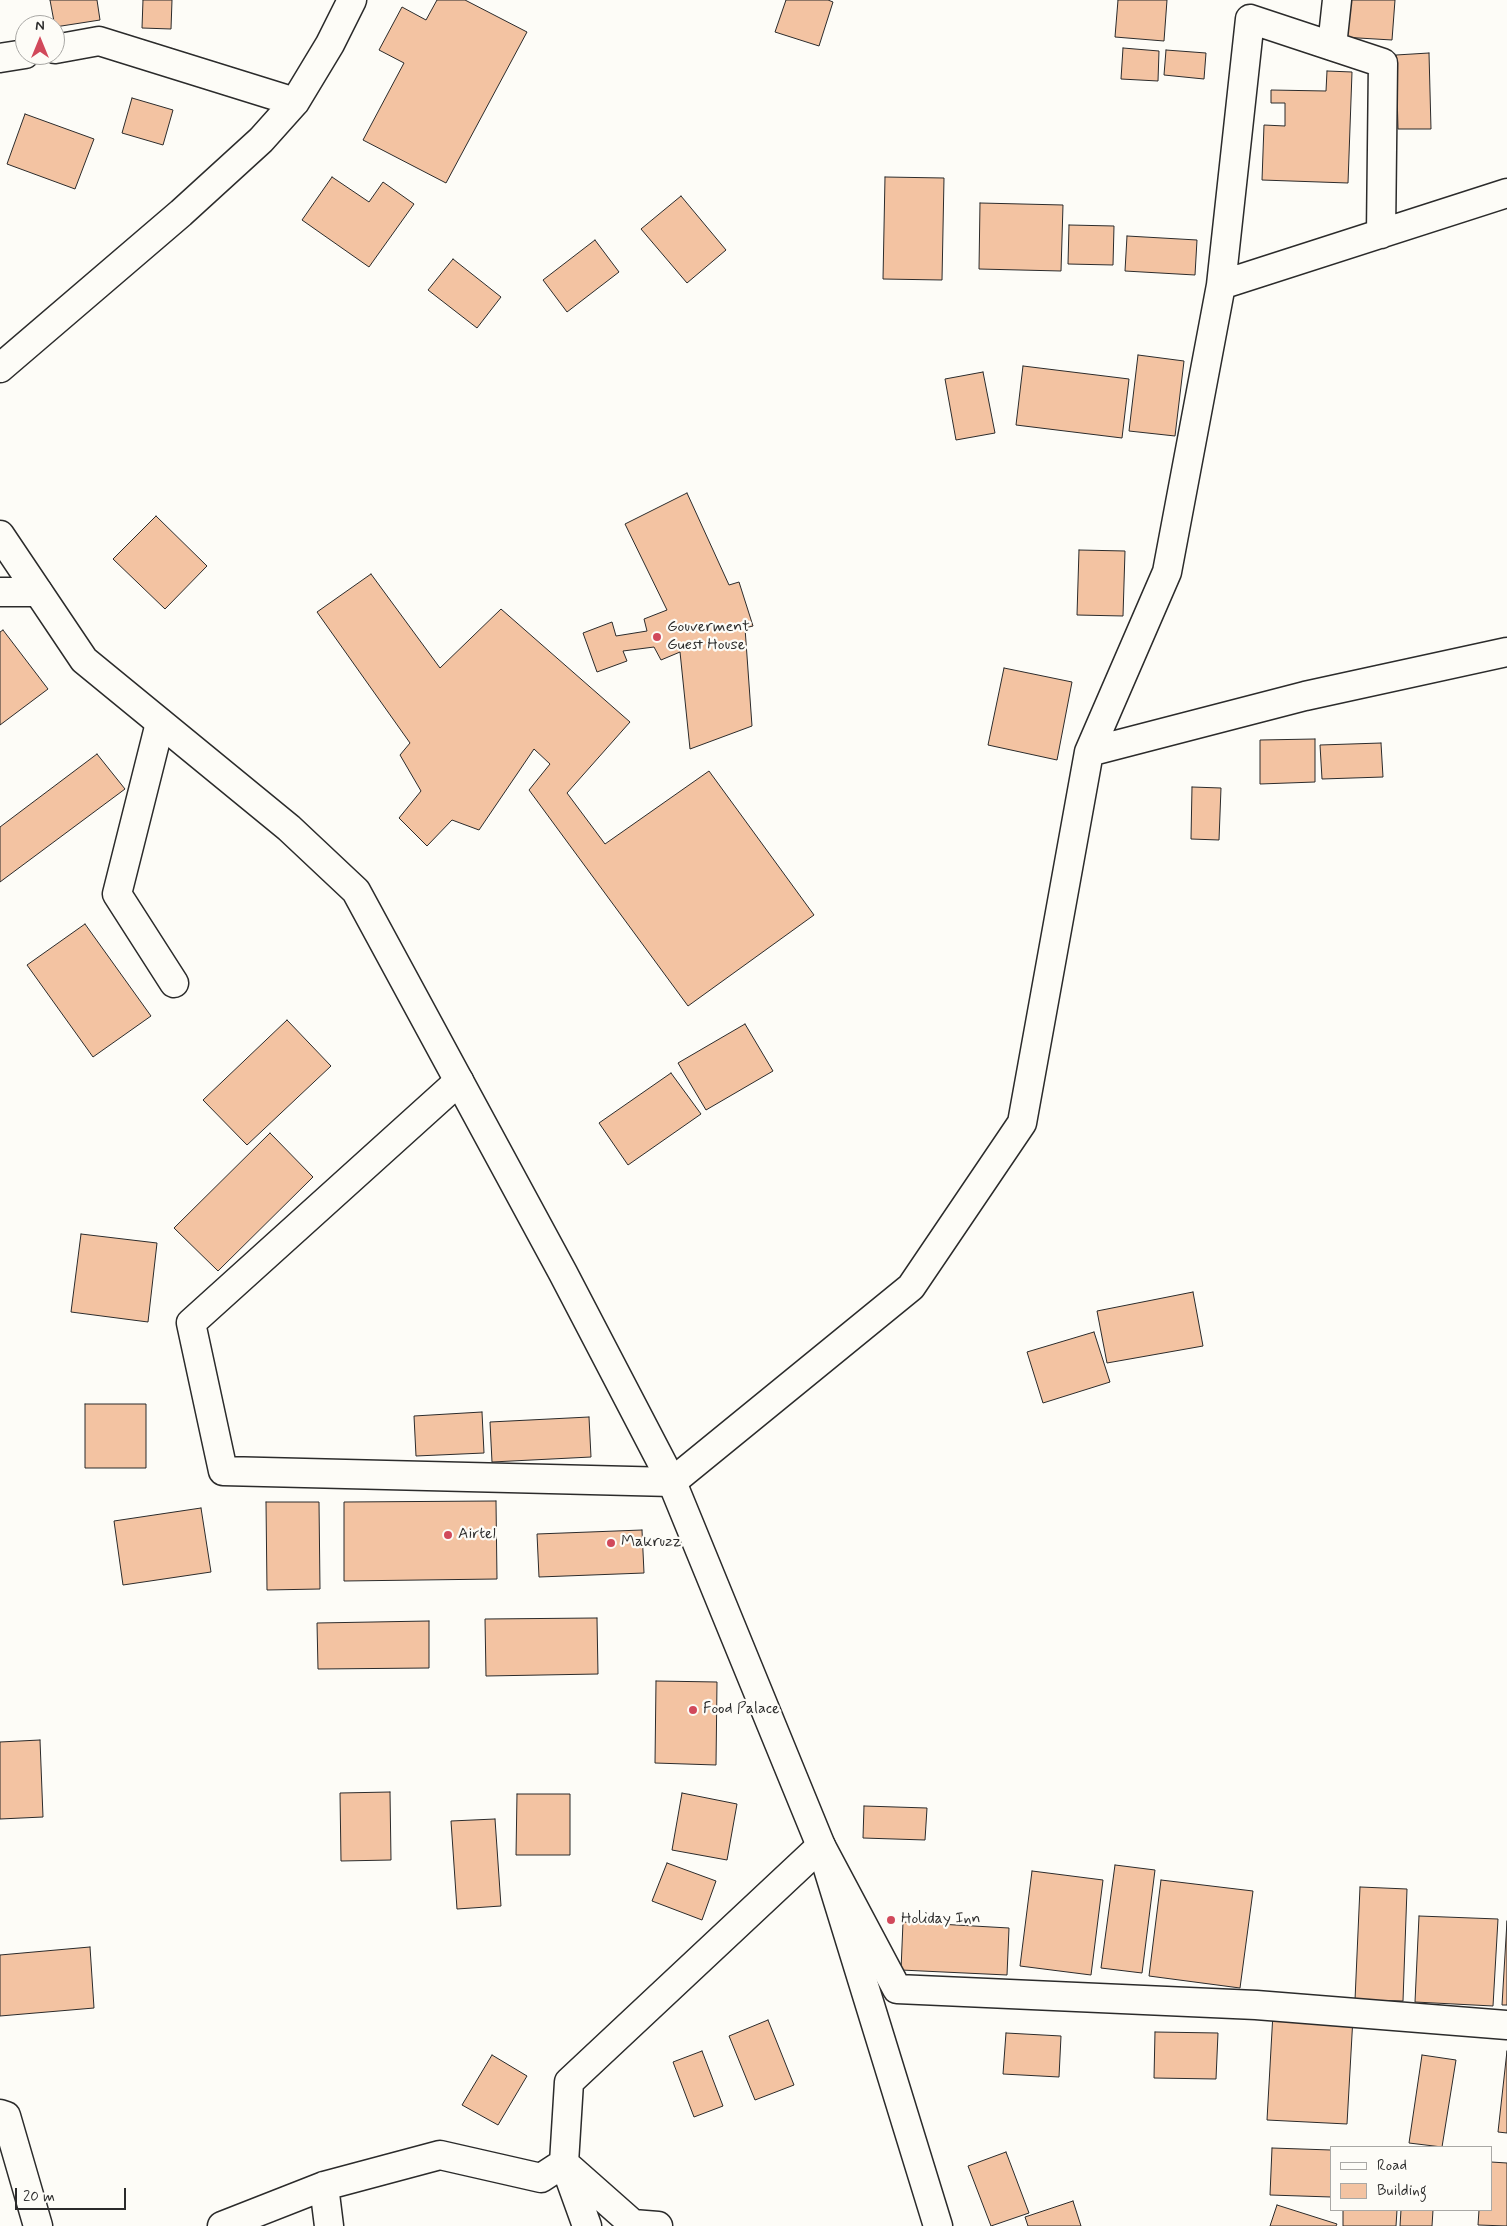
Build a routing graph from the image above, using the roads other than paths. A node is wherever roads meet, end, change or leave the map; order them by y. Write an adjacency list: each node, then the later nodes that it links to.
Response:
1 (352, 0): 7 (main road)
2 (1337, 0): 3 (main road)
3 (1332, 46): 9 (main road); 10 (main road)
4 (65, 47): 7 (main road)
5 (15, 56): 6 (main road)
6 (0, 58)
7 (295, 102): 11 (main road)
8 (1507, 193): 9 (main road)
9 (1381, 234): 10 (main road)
10 (1220, 285): 17 (main road)
11 (0, 368)
12 (0, 535): 14 (main road)
13 (0, 592): 14 (main road)
14 (38, 592): 16 (main road)
15 (1507, 652): 17 (main road)
16 (160, 723): 18 (main road); 19 (main road)
17 (1089, 752): 20 (main road)
18 (174, 983)
19 (458, 1081): 20 (main road); 20 (main road)
20 (672, 1482): 21 (main road)
21 (821, 1846): 22 (main road); 24 (main road); 31 (main road)
22 (1507, 2025)
23 (0, 2114): 26 (main road)
24 (564, 2164): 25 (main road); 29 (main road); 30 (main road)
25 (324, 2186): 27 (main road); 28 (main road)
26 (38, 2226)
27 (222, 2226)
28 (329, 2226)
29 (586, 2226)
30 (658, 2226)
31 (938, 2226)

